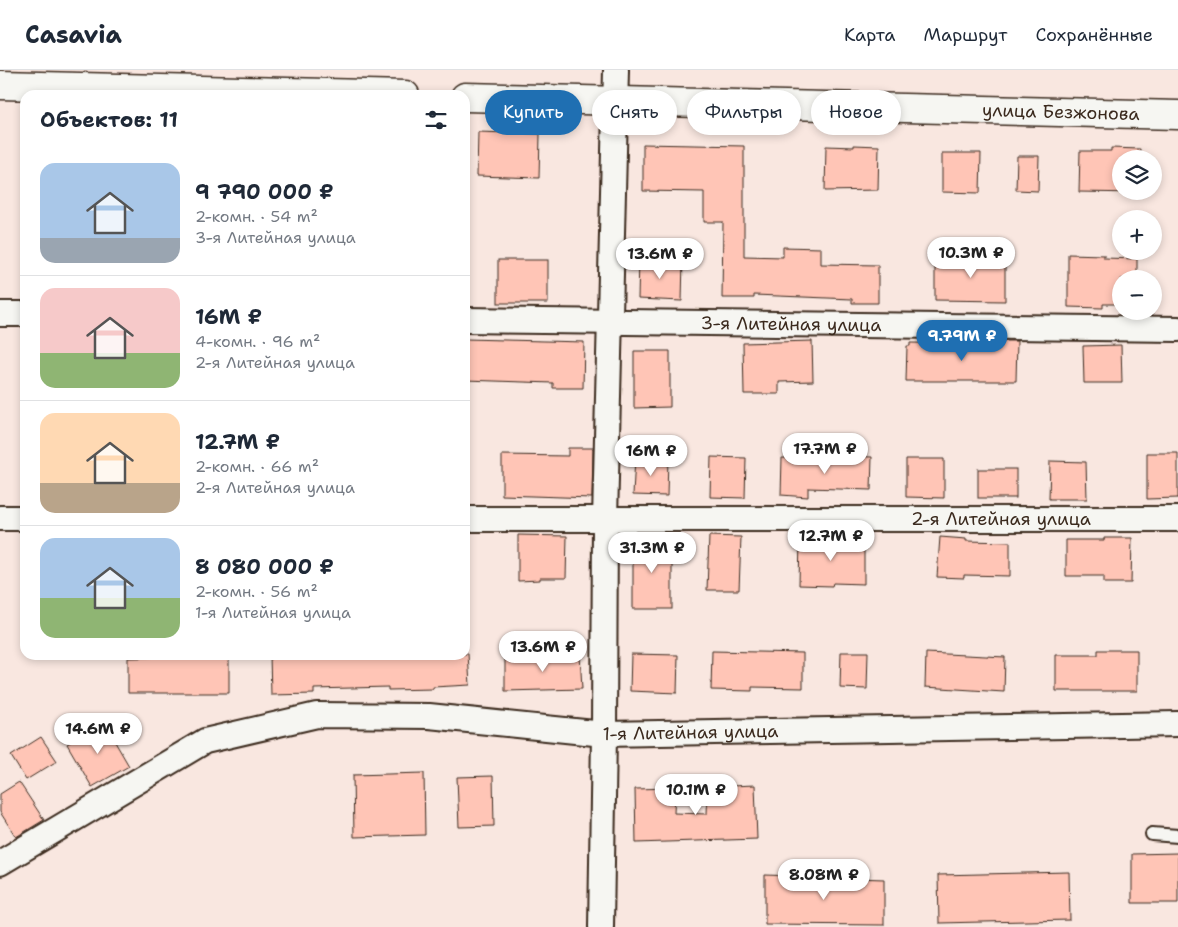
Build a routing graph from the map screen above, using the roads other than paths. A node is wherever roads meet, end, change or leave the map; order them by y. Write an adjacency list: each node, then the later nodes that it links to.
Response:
1 (616, 70): 4 (street)
2 (0, 85): 3 (street)
3 (202, 90)
4 (616, 90)
5 (470, 96): 6 (street, улица Безжонова)
6 (592, 99)
7 (677, 102): 8 (street, улица Безжонова)
8 (1178, 115)
9 (615, 135): 13 (street)
10 (0, 314): 11 (street)
11 (20, 314)
12 (470, 320): 13 (street, 3-я Литейная улица)
13 (610, 322): 14 (street, 3-я Литейная улица); 18 (street)
14 (1178, 330)
15 (0, 518): 16 (street)
16 (20, 518)
17 (470, 519): 18 (street, 2-я Литейная улица)
18 (605, 519): 19 (street, 2-я Литейная улица); 21 (street)
19 (1178, 519)
20 (1178, 724): 21 (street, 1-я Литейная улица)
21 (604, 734): 24 (street, 1-я Литейная улица); 25 (street)
22 (1152, 834): 23 (lane)
23 (1178, 836)
24 (0, 863)
25 (601, 927)

